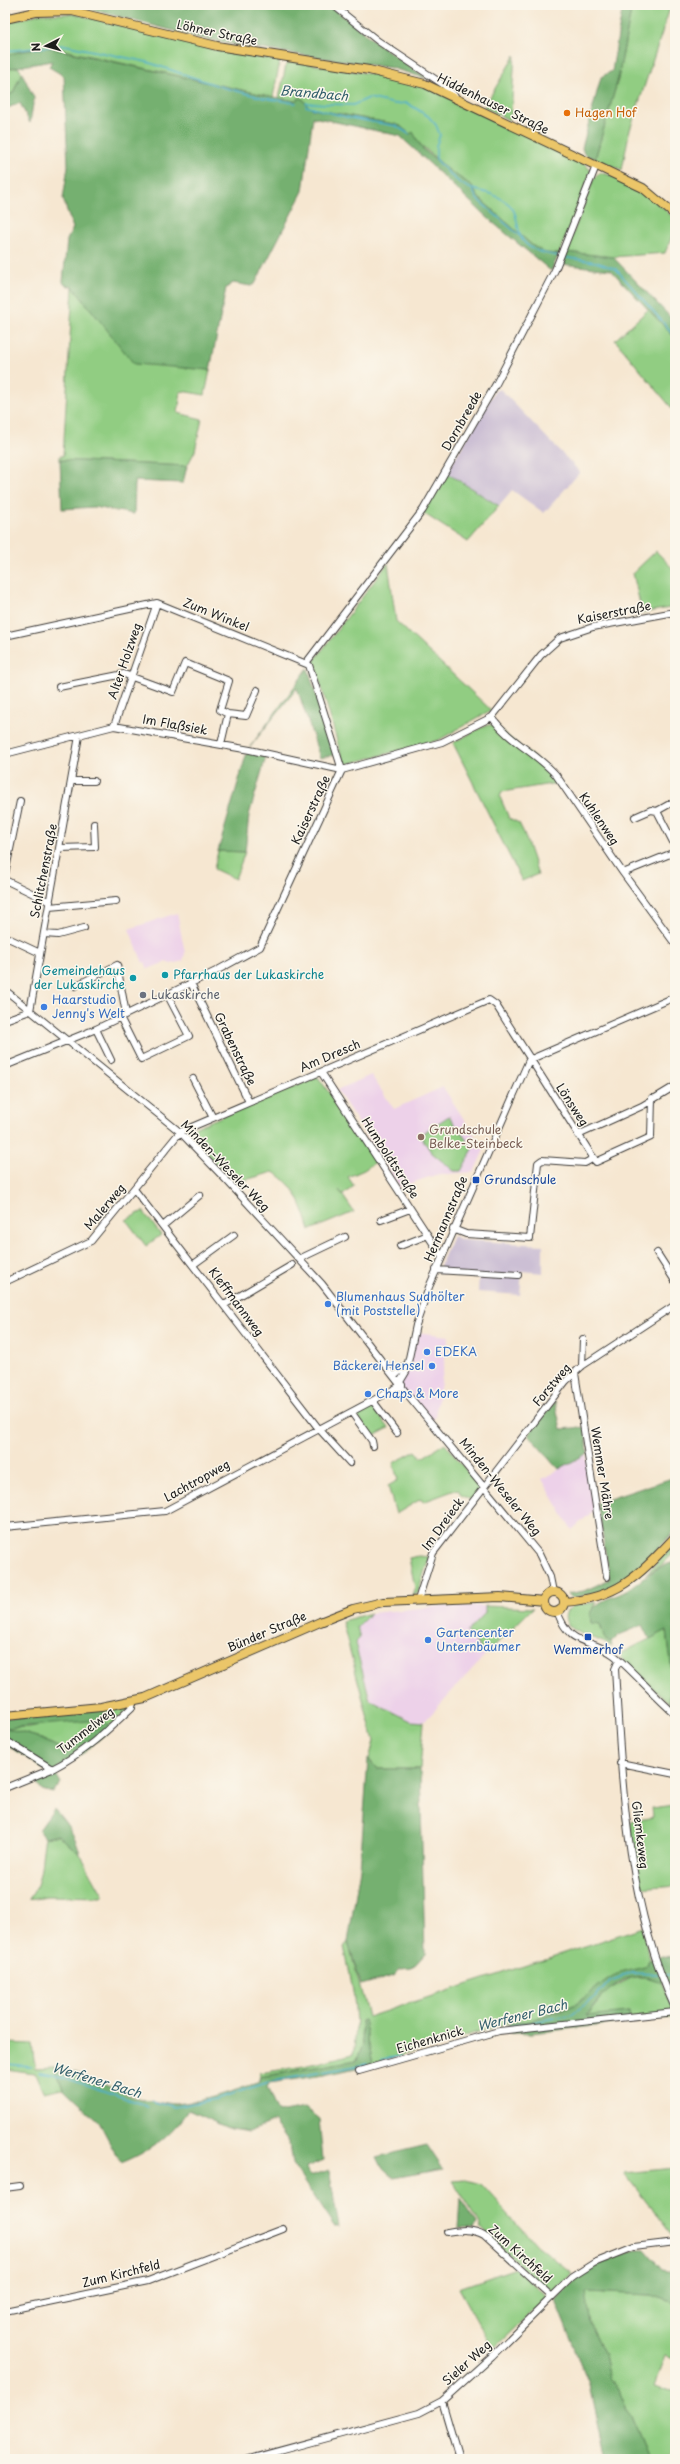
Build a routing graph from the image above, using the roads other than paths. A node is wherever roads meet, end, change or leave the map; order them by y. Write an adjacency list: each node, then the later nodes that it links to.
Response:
1 (333, 5): 4 (street)
2 (5, 20): 3 (main road, Löhner Straße)
3 (284, 58): 4 (main road, Hiddenhauser Straße)
4 (457, 99): 5 (main road, Hiddenhauser Straße)
5 (596, 166): 6 (main road, Hiddenhauser Straße); 10 (street, Dornbreede)
6 (675, 215)
7 (157, 603): 9 (street); 10 (street, Zum Winkel); 11 (street, Alter Holzweg)
8 (675, 612): 15 (street, Kaiserstraße)
9 (5, 636)
10 (306, 663): 20 (street)
11 (131, 674): 12 (street); 14 (street); 16 (street, Alter Holzweg)
12 (59, 688)
13 (257, 690): 14 (street)
14 (228, 714): 18 (street)
15 (492, 717): 20 (street, Kaiserstraße); 31 (street, Kuhlenweg)
16 (114, 726): 17 (street, Im Flaßsiek); 18 (street, Im Flaßsiek)
17 (79, 736): 19 (street, Im Flaßsiek); 21 (street, Schlitchenstraße)
18 (220, 744): 20 (street, Im Flaßsiek)
19 (5, 754)
20 (342, 770): 41 (street, Kaiserstraße)
21 (72, 781): 22 (street); 29 (street, Schlitchenstraße)
22 (94, 781)
23 (20, 801): 32 (street)
24 (675, 801): 25 (street)
25 (657, 811): 26 (street); 28 (street)
26 (635, 817)
27 (94, 824): 29 (street)
28 (675, 846)
29 (60, 848): 35 (street, Schlitchenstraße)
30 (675, 852): 31 (street)
31 (623, 873): 39 (street, Kuhlenweg)
32 (5, 874)
33 (5, 880): 35 (street)
34 (116, 901): 35 (street)
35 (49, 905): 37 (street, Schlitchenstraße)
36 (84, 928): 37 (street)
37 (44, 934): 40 (street, Schlitchenstraße)
38 (6, 937): 40 (street)
39 (675, 944)
40 (40, 953): 47 (street, Schlitchenstraße)
41 (191, 983): 44 (street, Kaiserstraße); 59 (street, Grabenstraße)
42 (75, 986): 48 (street)
43 (5, 990): 47 (street, Minden-Weseler Weg)
44 (168, 994): 48 (street, Kaiserstraße); 48 (street)
45 (675, 997): 53 (street)
46 (489, 1000): 53 (street, Lönsweg); 55 (street, Am Dresch)
47 (30, 1011): 49 (street); 51 (street, Minden-Weseler Weg)
48 (123, 1016): 50 (street, Kaiserstraße)
49 (5, 1020)
50 (96, 1029): 51 (street, Kaiserstraße); 52 (street)
51 (68, 1042): 54 (street, Kaiserstraße); 61 (street, Minden-Weseler Weg)
52 (111, 1060)
53 (530, 1060): 62 (street, Lönsweg); 69 (street, Hermannstraße)
54 (5, 1066)
55 (321, 1072): 59 (street, Am Dresch); 66 (street, Humboldtstraße)
56 (193, 1079): 60 (street)
57 (675, 1086): 58 (street)
58 (652, 1098): 62 (street); 63 (street)
59 (249, 1102): 60 (street, Am Dresch)
60 (213, 1118): 61 (street, Am Dresch)
61 (180, 1132): 64 (street, Malerweg); 76 (street, Minden-Weseler Weg)
62 (578, 1135): 63 (street, Lönsweg)
63 (595, 1160): 69 (street)
64 (134, 1189): 68 (street, Kleffmannweg); 82 (street, Malerweg)
65 (200, 1195): 68 (street)
66 (410, 1209): 67 (street); 71 (street, Humboldtstraße)
67 (381, 1220)
68 (164, 1225): 77 (street, Kleffmannweg)
69 (453, 1229): 75 (street, Hermannstraße)
70 (234, 1235): 77 (street)
71 (428, 1235): 73 (street); 75 (street, Humboldtstraße)
72 (345, 1237): 76 (street)
73 (400, 1246)
74 (657, 1253): 81 (street)
75 (442, 1256): 79 (street, Hermannstraße)
76 (298, 1259): 89 (street, Minden-Weseler Weg)
77 (194, 1264): 83 (street, Kleffmannweg)
78 (292, 1265): 83 (street)
79 (436, 1270): 80 (street); 86 (street, Hermannstraße)
80 (518, 1275)
81 (675, 1281)
82 (5, 1282)
83 (224, 1305): 93 (street, Kleffmannweg)
84 (675, 1305): 87 (street, Forstweg)
85 (583, 1339): 87 (street)
86 (409, 1362): 89 (street); 90 (street, Hermannstraße)
87 (582, 1366): 88 (street, Forstweg)
88 (575, 1373): 97 (street, Forstweg); 100 (street, Wemmer Mähre)
89 (395, 1376): 90 (street, Minden-Weseler Weg)
90 (401, 1383): 91 (street, Lachtropweg); 97 (street, Minden-Weseler Weg)
91 (373, 1401): 92 (street, Lachtropweg); 94 (street)
92 (352, 1413): 93 (street, Lachtropweg); 95 (street)
93 (319, 1429): 96 (street); 98 (street, Lachtropweg)
94 (397, 1434)
95 (373, 1446)
96 (350, 1463)
97 (484, 1487): 101 (street, Minden-Weseler Weg); 102 (street, Im Dreieck)
98 (5, 1527)
99 (675, 1537): 104 (main road)
100 (607, 1577)
101 (553, 1592): 103 (main road); 104 (main road)
102 (418, 1600): 103 (main road, Bünder Straße); 107 (main road, Bünder Straße)
103 (544, 1601): 105 (main road)
104 (564, 1602): 105 (main road)
105 (557, 1611): 106 (street)
106 (619, 1660): 108 (street); 111 (street, Gliemkeweg)
107 (133, 1701): 109 (main road, Bünder Straße); 112 (street, Tummelweg)
108 (675, 1714)
109 (5, 1716)
110 (5, 1740): 112 (street, Tummelweg)
111 (620, 1763): 113 (street); 115 (street, Gliemkeweg)
112 (52, 1769): 114 (street)
113 (675, 1774)
114 (5, 1788)
115 (675, 2008)
116 (675, 2012): 117 (street, Eichenknick)
117 (359, 2071)
118 (20, 2186): 119 (street)
119 (5, 2188)
120 (283, 2229): 124 (street, Zum Kirchfeld)
121 (447, 2232): 123 (street, Zum Kirchfeld)
122 (675, 2242): 123 (street, Sieler Weg)
123 (552, 2298): 125 (street, Sieler Weg)
124 (5, 2311)
125 (442, 2401): 126 (street, Sieler Weg); 127 (street)
126 (249, 2459)
127 (460, 2459)

